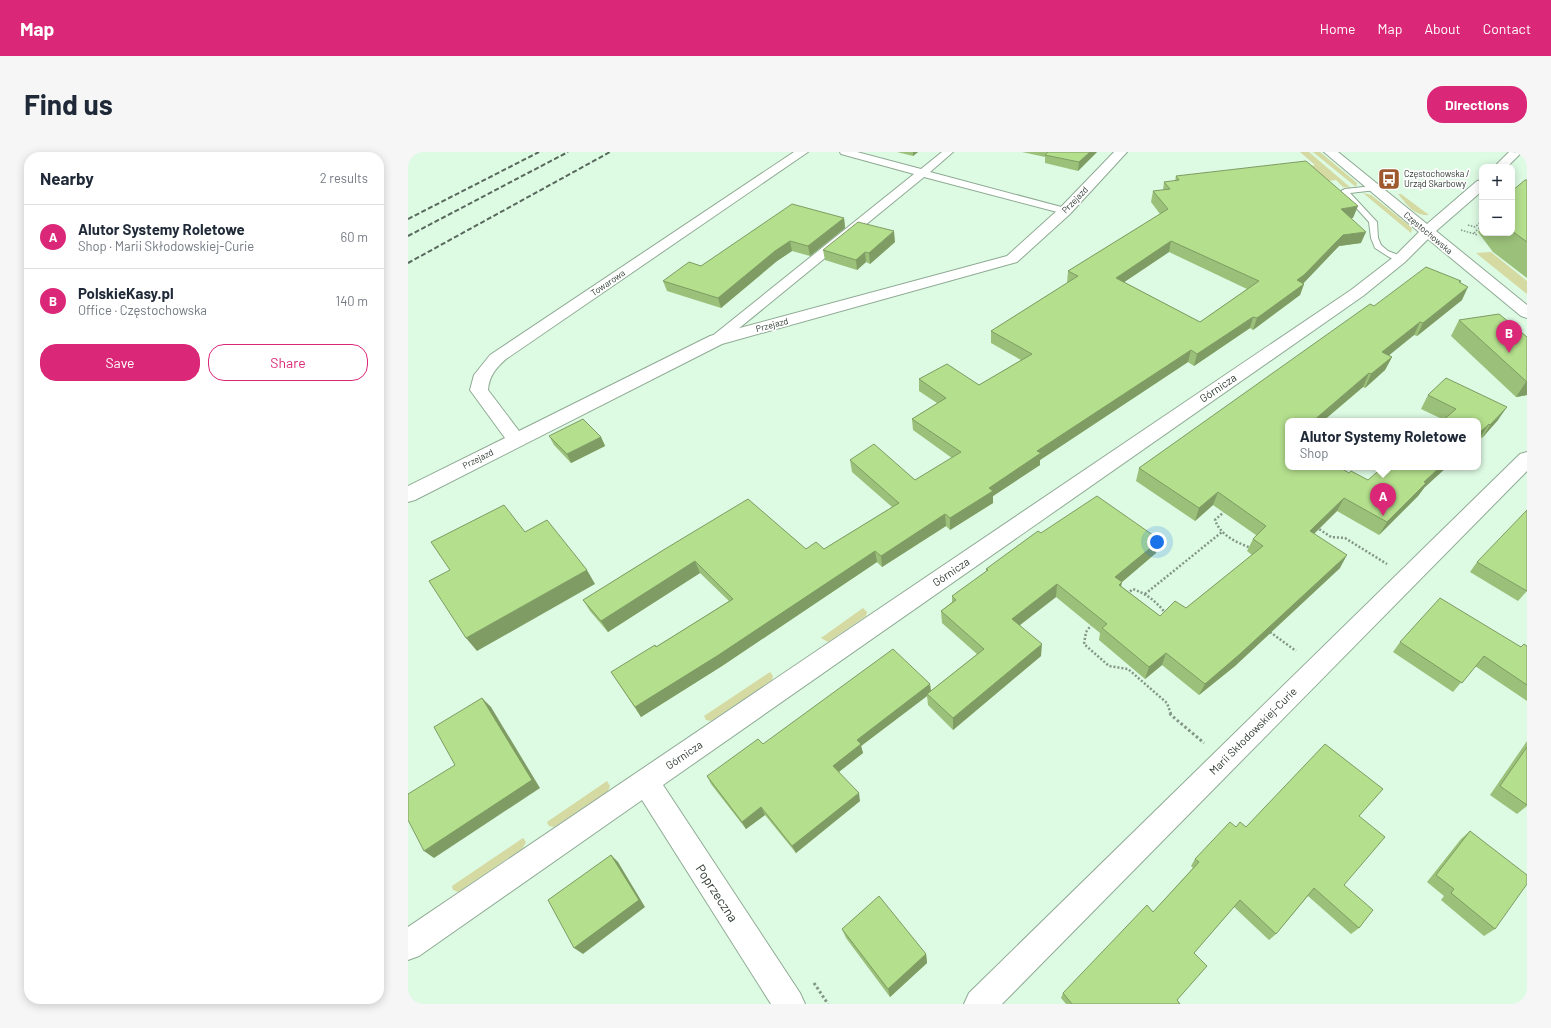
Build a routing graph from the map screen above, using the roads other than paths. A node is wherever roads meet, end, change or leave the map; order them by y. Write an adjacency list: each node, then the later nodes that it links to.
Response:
1 (802, 152): 16 (street, Towarowa)
2 (845, 152): 8 (street)
3 (948, 152): 8 (street)
4 (1121, 152): 11 (street, Przejazd)
5 (1330, 152): 10 (street, Częstochowska)
6 (1516, 152): 7 (street)
7 (1503, 164)
8 (922, 173): 11 (street); 15 (street)
9 (1479, 187): 12 (street, Górnicza)
10 (1373, 188): 12 (street, Częstochowska); 13 (lane)
11 (1065, 211): 15 (street, Przejazd)
12 (1427, 232): 13 (street, Górnicza); 14 (street, Częstochowska)
13 (1400, 259): 19 (street, Górnicza)
14 (1527, 313)
15 (716, 340): 16 (street, Przejazd)
16 (516, 440): 18 (street, Przejazd)
17 (1527, 459): 22 (street, Marii Skłodowskiej-Curie)
18 (408, 494)
19 (645, 781): 20 (street, Górnicza); 21 (street, Poprzeczna)
20 (408, 945)
21 (789, 1004)
22 (980, 1004)

